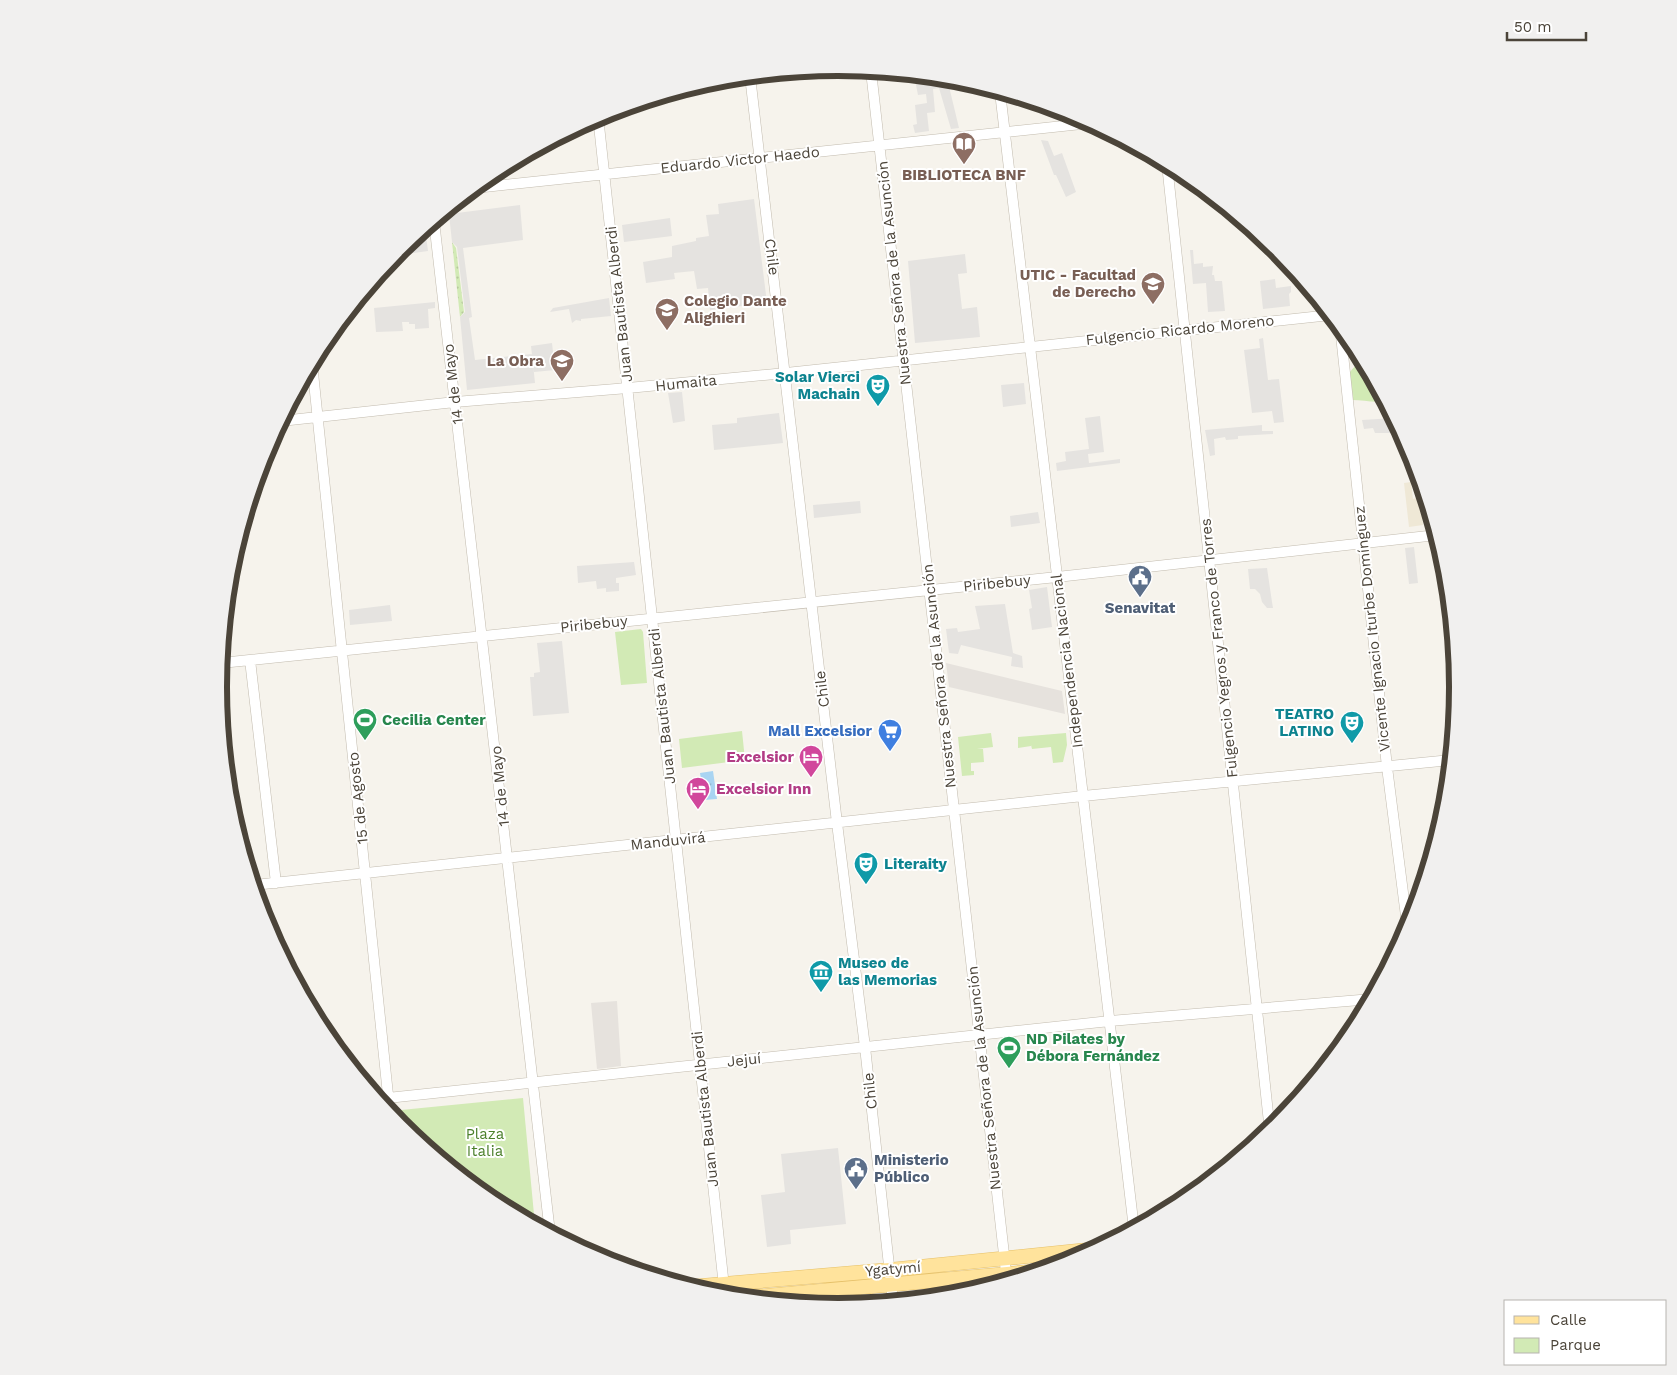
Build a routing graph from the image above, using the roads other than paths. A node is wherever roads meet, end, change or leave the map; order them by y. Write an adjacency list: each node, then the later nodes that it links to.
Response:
1 (872, 78): 7 (street, Nuestra Señora de la Asunción)
2 (751, 82): 8 (street, Chile)
3 (1001, 98): 6 (street, Independencia Nacional)
4 (1076, 125): 6 (street, Eduardo Victor Haedo)
5 (599, 126): 10 (street, Juan Bautista Alberdi)
6 (1005, 132): 7 (street, Eduardo Victor Haedo); 16 (street, Independencia Nacional)
7 (880, 145): 8 (street, Eduardo Victor Haedo); 17 (street, Nuestra Señora de la Asunción)
8 (760, 158): 10 (street, Eduardo Victor Haedo); 18 (street, Chile)
9 (1168, 173): 14 (street, Fulgencio Yegros y Franco de Torres)
10 (605, 174): 11 (street, Eduardo Victor Haedo); 20 (street, Juan Bautista Alberdi)
11 (489, 187)
12 (435, 228): 21 (street, 14 de Mayo)
13 (1323, 315): 14 (street, Fulgencio Ricardo Moreno)
14 (1186, 330): 16 (street, Fulgencio Ricardo Moreno); 26 (street, Fulgencio Yegros y Franco de Torres)
15 (1342, 340): 25 (street, Vicente Ignacio Iturbe Domínguez)
16 (1030, 346): 17 (street, Humaita); 27 (street, Independencia Nacional)
17 (904, 360): 18 (street, Humaita); 28 (street, Nuestra Señora de la Asunción)
18 (786, 373): 20 (street, Humaita); 29 (street, Chile)
19 (313, 375): 22 (street, 15 de Agosto)
20 (628, 388): 21 (street, Humaita); 30 (street, Juan Bautista Alberdi)
21 (455, 402): 22 (street, Humaita); 31 (street, 14 de Mayo)
22 (318, 417): 23 (street, Humaita); 32 (street, 15 de Agosto)
23 (289, 420)
24 (1431, 536): 25 (street, Piribebuy)
25 (1363, 543): 26 (street, Piribebuy); 36 (street, Vicente Ignacio Iturbe Domínguez)
26 (1210, 560): 27 (street, Piribebuy); 37 (street, Fulgencio Yegros y Franco de Torres)
27 (1057, 577): 28 (street, Piribebuy); 38 (street, Independencia Nacional)
28 (930, 590): 29 (street, Piribebuy); 39 (street, Nuestra Señora de la Asunción)
29 (811, 602): 30 (street, Piribebuy); 40 (street, Chile)
30 (652, 618): 31 (street, Piribebuy); 41 (street, Juan Bautista Alberdi)
31 (483, 636): 32 (street, Piribebuy); 42 (street, 14 de Mayo)
32 (342, 650): 33 (street, Piribebuy); 43 (street, 15 de Agosto)
33 (250, 660): 34 (street, Piribebuy); 44 (street)
34 (228, 662)
35 (1445, 761): 36 (street, Manduvirá)
36 (1386, 767): 37 (street, Manduvirá); 46 (street, Vicente Ignacio Iturbe Domínguez)
37 (1233, 782): 38 (street, Manduvirá); 48 (street, Fulgencio Yegros y Franco de Torres)
38 (1083, 796): 39 (street, Manduvirá); 49 (street, Independencia Nacional)
39 (954, 810): 40 (street, Manduvirá); 50 (street, Nuestra Señora de la Asunción)
40 (837, 823): 41 (street, Manduvirá); 51 (street, Chile)
41 (676, 840): 42 (street, Manduvirá); 52 (street, Juan Bautista Alberdi)
42 (508, 858): 43 (street, Manduvirá); 53 (street, 14 de Mayo)
43 (365, 873): 44 (street, Manduvirá); 54 (street, 15 de Agosto)
44 (276, 882): 45 (street, Manduvirá)
45 (260, 884)
46 (1406, 914)
47 (1364, 1000): 48 (street, Jejuí)
48 (1257, 1009): 49 (street, Jejuí); 56 (street, Fulgencio Yegros y Franco de Torres)
49 (1110, 1021): 50 (street, Jejuí); 57 (street, Independencia Nacional)
50 (979, 1035): 51 (street, Jejuí); 60 (street, Nuestra Señora de la Asunción)
51 (865, 1047): 52 (street, Jejuí); 61 (street, Chile)
52 (700, 1065): 53 (street, Jejuí); 65 (street, Juan Bautista Alberdi)
53 (533, 1083): 55 (street, Jejuí); 58 (street, 14 de Mayo)
54 (383, 1095)
55 (385, 1098)
56 (1269, 1122)
57 (1133, 1223)
58 (549, 1226)
59 (1074, 1251): 60 (main road, Ygatymí)
60 (1004, 1258): 61 (main road, Ygatymí); 62 (street, Nuestra Señora de la Asunción)
61 (889, 1270): 64 (street, Chile); 66 (main road, Ygatymí)
62 (1007, 1275)
63 (993, 1279): 64 (main road, Ygatymí)
64 (890, 1286): 67 (main road, Ygatymí); 68 (street, Chile)
65 (724, 1288)
66 (731, 1289)
67 (776, 1295)
68 (891, 1296)

